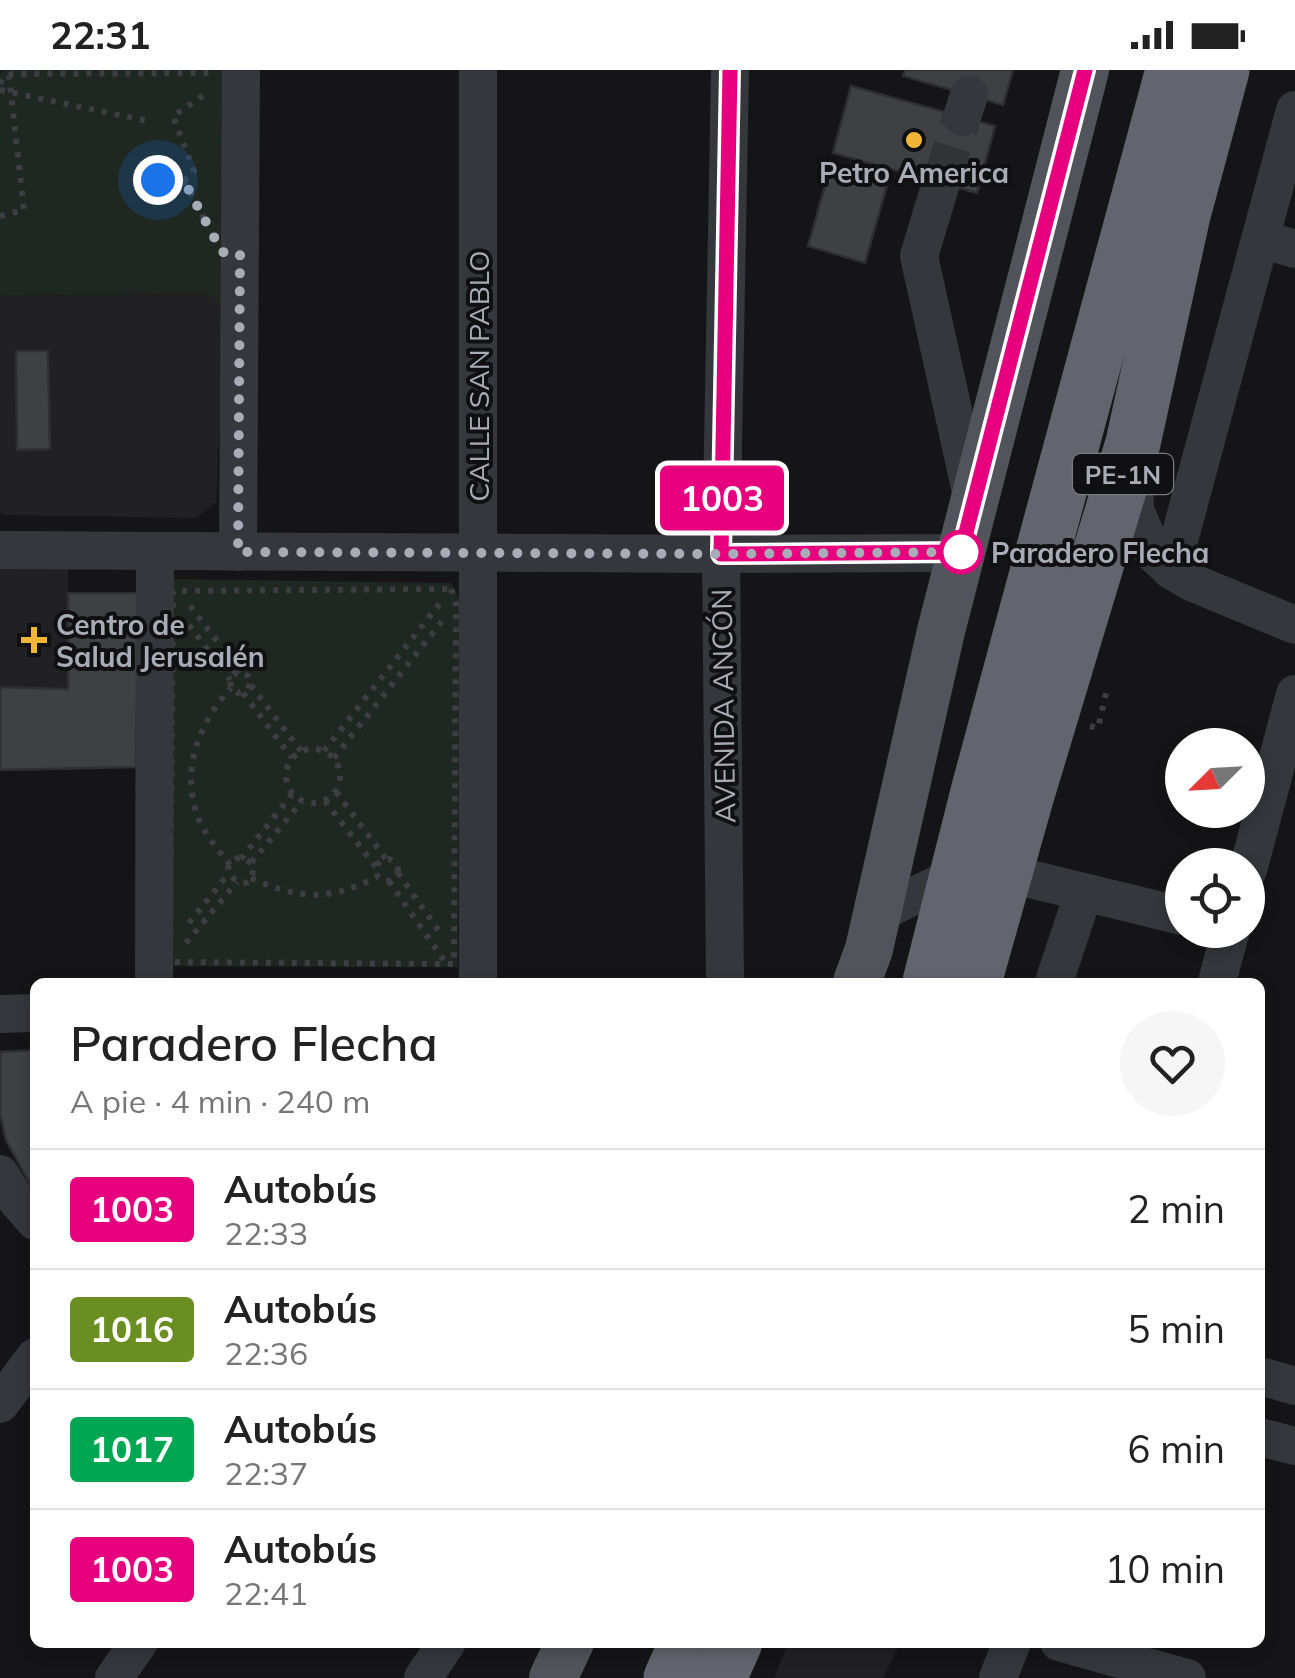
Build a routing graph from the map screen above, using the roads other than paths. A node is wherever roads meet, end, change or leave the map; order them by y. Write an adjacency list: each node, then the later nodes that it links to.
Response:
1 (478, 70): 16 (street, CALLE SAN PABLO)
2 (730, 70): 17 (street, AVENIDA ANCÓN)
3 (1085, 70): 11 (main road)
4 (1172, 70): 22 (highway, PE-1N)
5 (1222, 70): 10 (highway, PE-1N)
6 (236, 77): 14 (street)
7 (1295, 110): 9 (street)
8 (941, 183): 11 (street)
9 (1278, 244): 18 (street)
10 (1133, 443): 18 (street); 22 (highway, PE-1N)
11 (973, 504): 15 (main road)
12 (0, 550): 13 (street)
13 (155, 551): 14 (street); 27 (street)
14 (238, 552): 16 (street)
15 (961, 552): 17 (street); 25 (main road)
16 (478, 553): 17 (street); 28 (street, CALLE SAN PABLO)
17 (721, 554): 29 (street, AVENIDA ANCÓN)
18 (1171, 570): 19 (street)
19 (1295, 624)
20 (1295, 694): 21 (street)
21 (1254, 848)
22 (982, 873): 23 (street); 25 (street); 31 (highway, PE-1N); 32 (highway, PE-1N)
23 (1084, 892): 24 (street); 33 (street)
24 (1165, 912)
25 (877, 914): 30 (main road)
26 (1227, 948): 34 (street)
27 (162, 972)
28 (462, 973)
29 (725, 978)
30 (859, 978)
31 (932, 978)
32 (974, 978)
33 (1055, 978)
34 (1218, 978)
35 (0, 1014): 36 (street)
36 (30, 1014)
37 (0, 1174): 38 (street)
38 (30, 1216)
39 (30, 1364): 42 (street)
40 (1265, 1377): 41 (street)
41 (1295, 1386)
42 (0, 1404)
43 (1265, 1438): 44 (street)
44 (1295, 1446)
45 (134, 1648): 52 (street)
46 (443, 1648): 53 (street)
47 (567, 1648): 54 (main road)
48 (684, 1648): 55 (highway)
49 (732, 1648): 56 (highway)
50 (1010, 1648): 57 (street)
51 (1080, 1648): 58 (street)
52 (114, 1678)
53 (423, 1678)
54 (553, 1678)
55 (671, 1678)
56 (719, 1678)
57 (998, 1678)
58 (1187, 1678)

